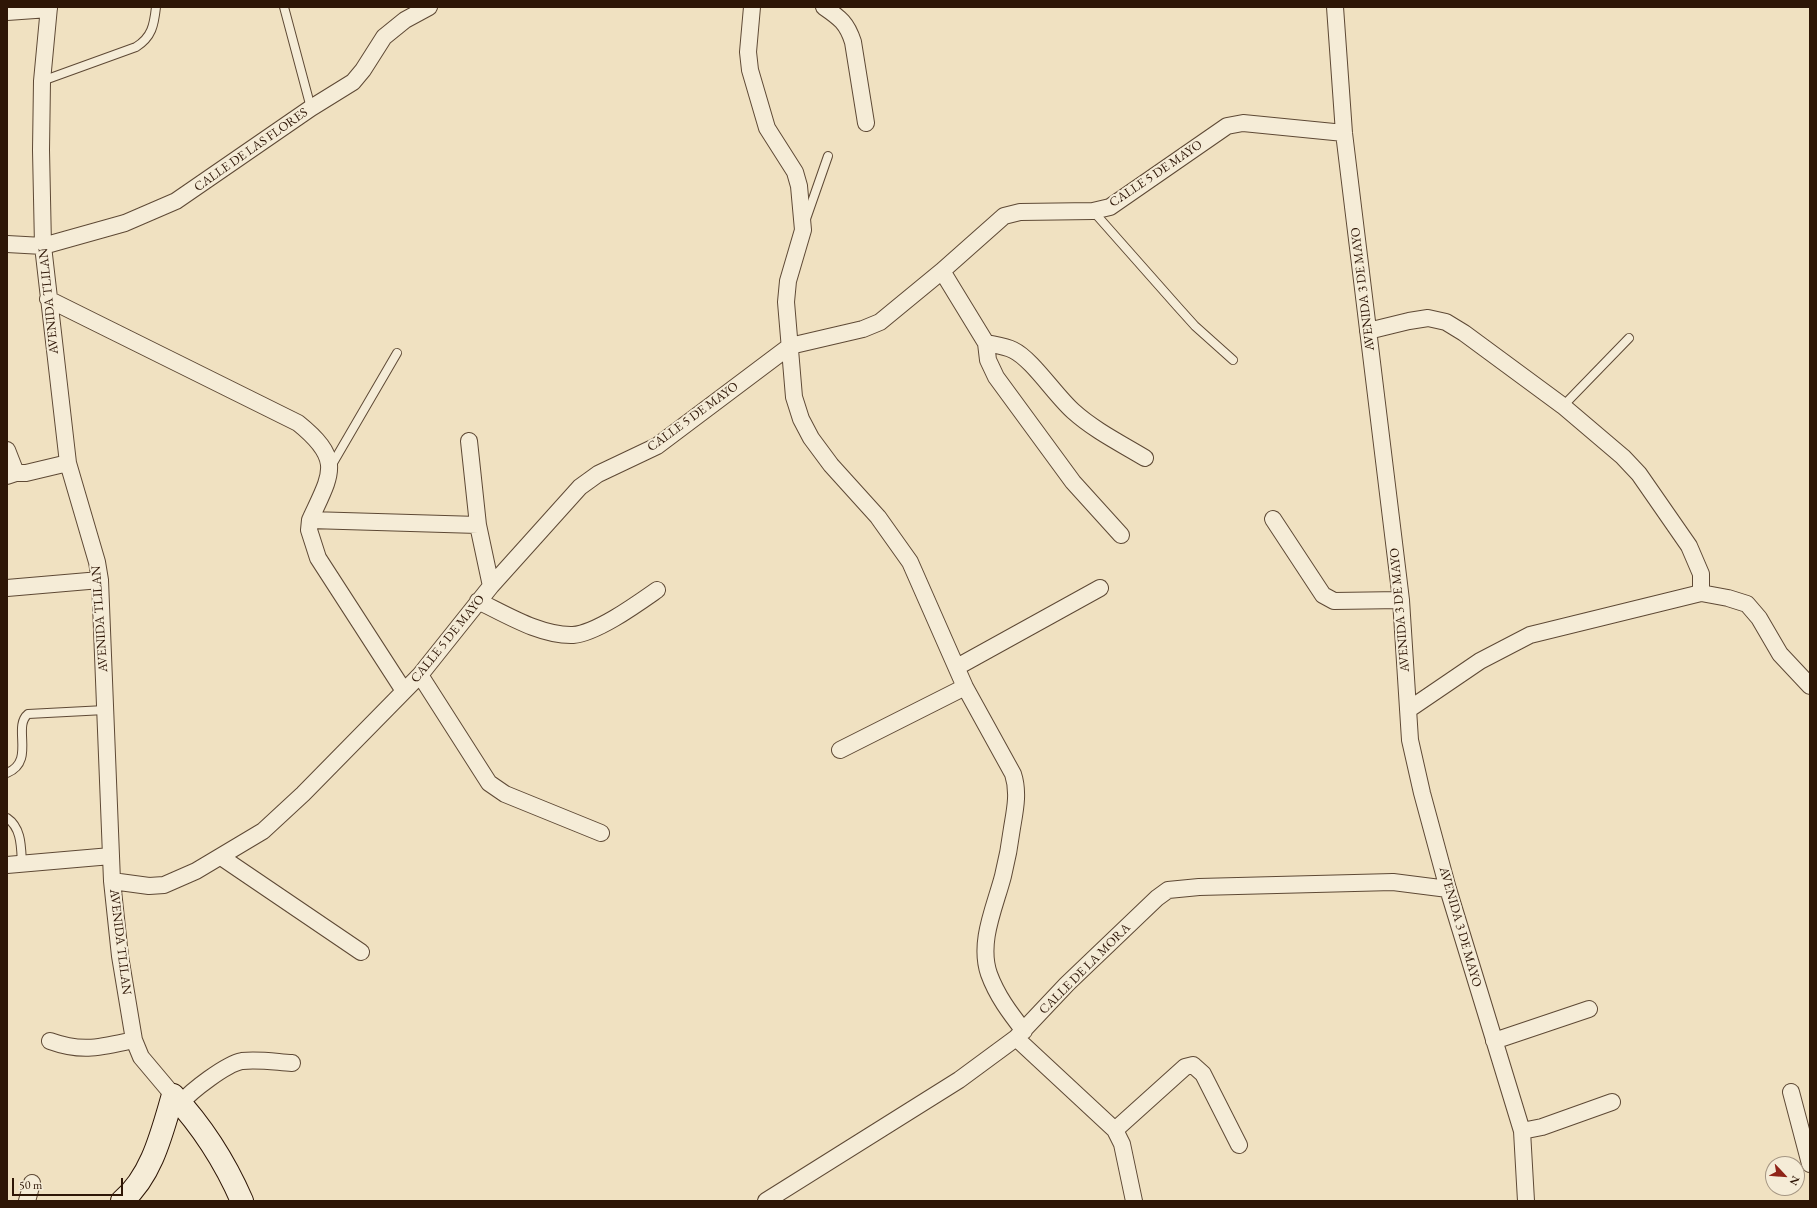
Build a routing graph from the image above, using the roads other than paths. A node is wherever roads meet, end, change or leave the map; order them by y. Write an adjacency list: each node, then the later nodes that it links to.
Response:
1 (156, 7): 9 (lane)
2 (284, 7): 10 (lane)
3 (429, 7): 10 (street, CALLE DE LAS FLORES)
4 (752, 7): 15 (street)
5 (824, 7): 11 (street)
6 (1335, 7): 12 (street, AVENIDA 3 DE MAYO)
7 (49, 8): 8 (street); 9 (street, AVENIDA TLILAN)
8 (7, 12)
9 (42, 81): 17 (street, AVENIDA TLILAN)
10 (311, 108): 17 (street, CALLE DE LAS FLORES)
11 (866, 123)
12 (1344, 133): 14 (street, CALLE 5 DE MAYO); 20 (street, AVENIDA 3 DE MAYO)
13 (828, 156): 15 (lane)
14 (1093, 211): 18 (street, CALLE 5 DE MAYO); 25 (lane)
15 (803, 230): 23 (street)
16 (7, 244): 17 (street, CALLE DE LAS FLORES)
17 (43, 246): 19 (street, AVENIDA TLILAN)
18 (942, 271): 22 (street); 23 (street, CALLE 5 DE MAYO)
19 (48, 299): 30 (street, AVENIDA TLILAN); 31 (street)
20 (1368, 331): 26 (street); 43 (street, AVENIDA 3 DE MAYO)
21 (1629, 338): 26 (lane)
22 (986, 343): 29 (street); 36 (street)
23 (790, 346): 38 (street, CALLE 5 DE MAYO); 45 (street)
24 (397, 353): 31 (lane)
25 (1233, 360)
26 (1563, 406): 42 (street)
27 (469, 441): 35 (street)
28 (7, 450): 32 (street)
29 (1145, 458)
30 (68, 463): 32 (street); 37 (street, AVENIDA TLILAN)
31 (330, 468): 34 (street)
32 (12, 475)
33 (1273, 519): 43 (street)
34 (310, 520): 35 (street); 49 (street)
35 (478, 524): 38 (street)
36 (1121, 534)
37 (100, 580): 39 (street); 50 (street, AVENIDA TLILAN)
38 (491, 586): 44 (street, CALLE 5 DE MAYO)
39 (7, 588)
40 (1100, 588): 45 (street)
41 (657, 590): 44 (street)
42 (1701, 593): 47 (street); 51 (street)
43 (1401, 600): 51 (street, AVENIDA 3 DE MAYO)
44 (478, 601): 46 (street, CALLE 5 DE MAYO)
45 (957, 667): 48 (street)
46 (420, 675): 49 (street, CALLE 5 DE MAYO); 55 (street)
47 (1810, 686)
48 (966, 687): 52 (street); 63 (street)
49 (404, 691): 57 (street, CALLE 5 DE MAYO)
50 (105, 710): 53 (lane); 56 (street, AVENIDA TLILAN)
51 (1408, 710): 60 (street, AVENIDA 3 DE MAYO)
52 (840, 750)
53 (7, 774)
54 (7, 818): 58 (lane)
55 (600, 833)
56 (111, 856): 58 (street); 59 (street, AVENIDA TLILAN)
57 (222, 857): 59 (street, CALLE 5 DE MAYO); 61 (street)
58 (14, 865)
59 (112, 881): 64 (street, AVENIDA TLILAN)
60 (1448, 889): 63 (street, CALLE DE LA MORA); 66 (street, AVENIDA 3 DE MAYO)
61 (360, 952)
62 (1588, 1008): 66 (street)
63 (1020, 1034): 71 (street); 79 (street, CALLE DE LA MORA)
64 (134, 1040): 65 (street); 69 (street, AVENIDA TLILAN)
65 (50, 1041)
66 (1494, 1041): 72 (street, AVENIDA 3 DE MAYO)
67 (292, 1063): 69 (street)
68 (1791, 1092): 74 (street)
69 (177, 1099): 77 (main road); 78 (main road, AVENIDA TLILAN)
70 (1612, 1102): 72 (street)
71 (1115, 1130): 73 (street); 80 (street)
72 (1522, 1131): 81 (street, AVENIDA 3 DE MAYO)
73 (1239, 1145)
74 (1810, 1164)
75 (32, 1183): 76 (street)
76 (27, 1201)
77 (122, 1201)
78 (242, 1201)
79 (766, 1201)
80 (1134, 1201)
81 (1526, 1201)

